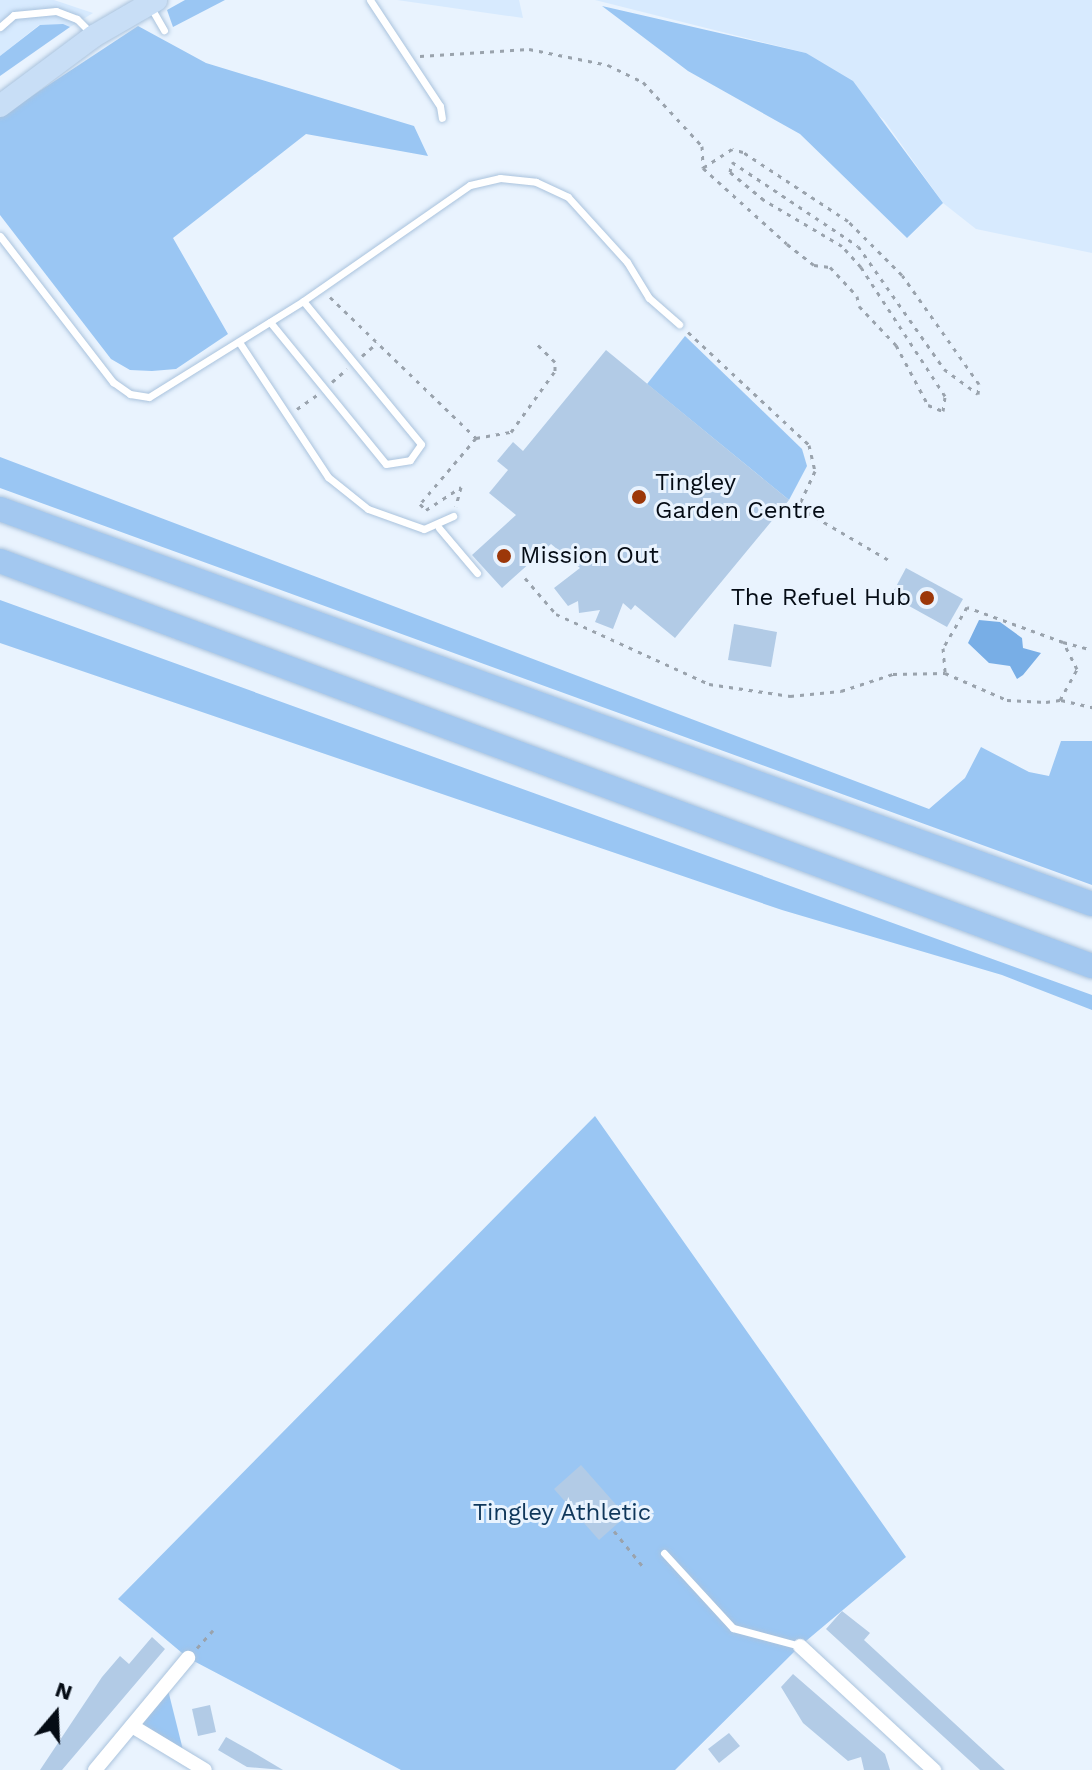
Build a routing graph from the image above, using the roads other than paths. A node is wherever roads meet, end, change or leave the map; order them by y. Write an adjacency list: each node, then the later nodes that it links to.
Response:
1 (370, 0): 7 (lane)
2 (153, 2): 4 (lane); 5 (main road)
3 (0, 27): 5 (lane)
4 (164, 30)
5 (94, 36): 6 (main road)
6 (0, 106)
7 (442, 118)
8 (0, 236): 12 (lane)
9 (303, 301): 10 (lane); 10 (lane); 11 (lane)
10 (270, 322): 12 (lane)
11 (679, 324)
12 (239, 342): 15 (lane)
13 (0, 509): 18 (highway)
14 (453, 516): 15 (lane)
15 (439, 528): 17 (lane)
16 (0, 561): 19 (highway)
17 (477, 573)
18 (1092, 904)
19 (1092, 966)
20 (664, 1553): 21 (lane)
21 (800, 1646): 26 (street)
22 (188, 1658): 23 (street)
23 (132, 1726): 24 (street); 25 (street)
24 (95, 1770)
25 (205, 1770)
26 (933, 1770)

